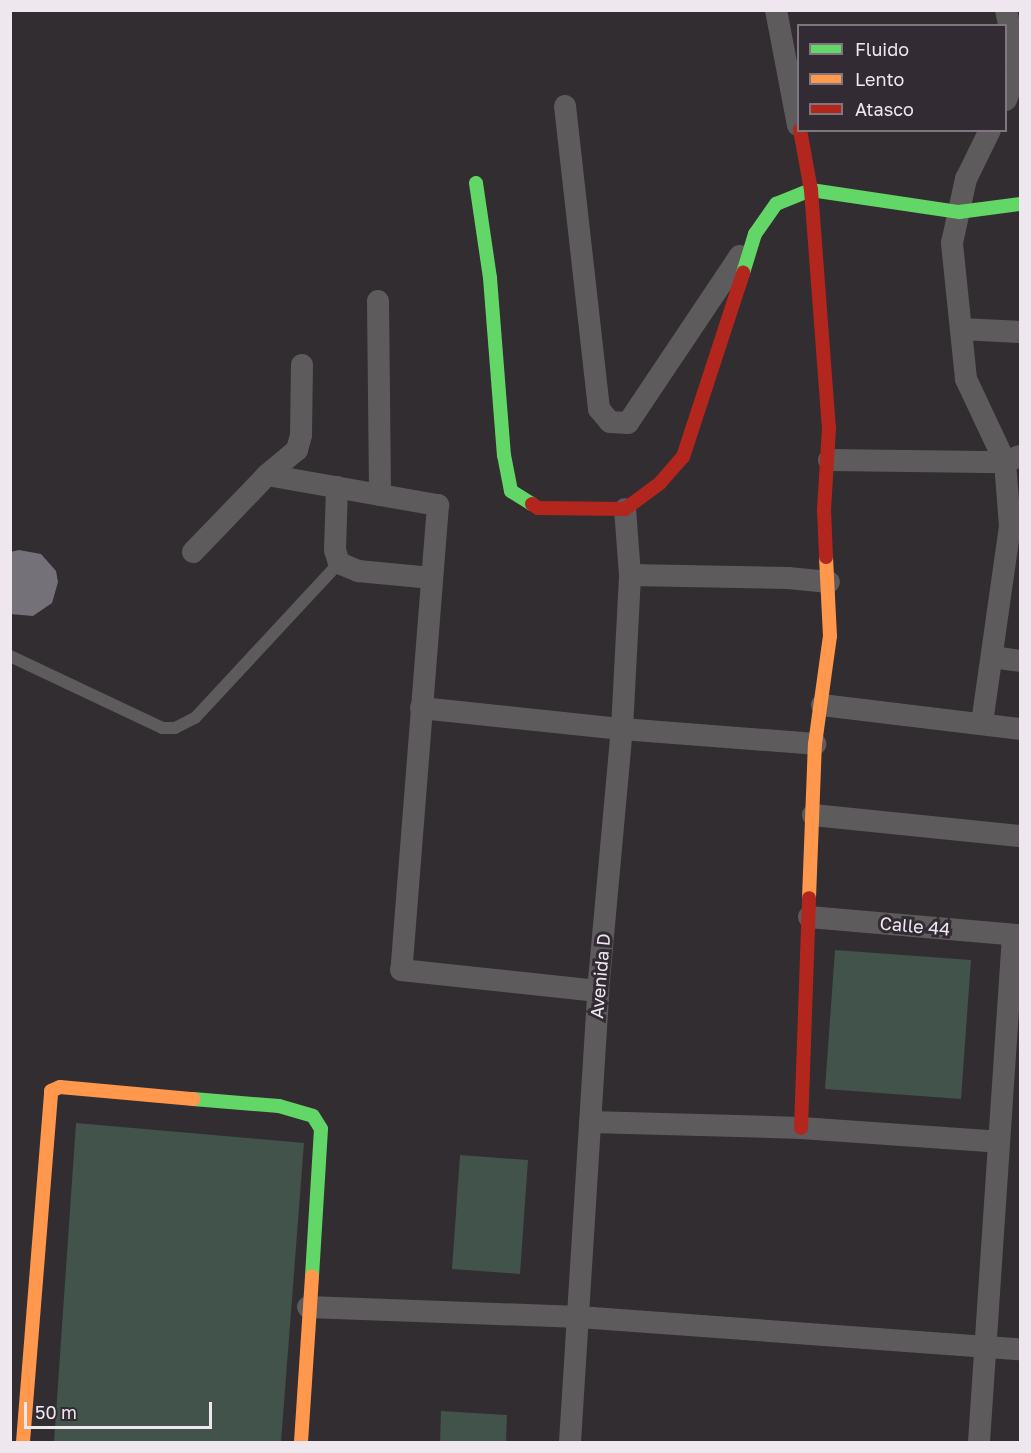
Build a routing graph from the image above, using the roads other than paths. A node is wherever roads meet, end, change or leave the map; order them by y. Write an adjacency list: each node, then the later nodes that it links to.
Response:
1 (776, 10): 6 (street)
2 (1006, 10): 3 (street)
3 (1019, 68): 4 (street)
4 (1007, 95)
5 (565, 106): 13 (street)
6 (797, 120)
7 (800, 132): 10 (street)
8 (989, 132): 12 (street)
9 (476, 183): 23 (street)
10 (811, 190): 12 (street); 13 (street); 19 (street)
11 (1020, 204): 12 (street)
12 (959, 212): 15 (street)
13 (755, 234): 23 (street)
14 (378, 301): 22 (street)
15 (960, 329): 16 (street); 18 (street)
16 (1020, 332)
17 (302, 365): 20 (street)
18 (1013, 459): 19 (street); 30 (street)
19 (829, 460): 28 (street)
20 (267, 475): 21 (street); 24 (street)
21 (337, 487): 22 (street); 25 (street)
22 (380, 495): 27 (street)
23 (625, 509): 26 (street, Avenida D)
24 (193, 552)
25 (339, 563): 27 (street); 29 (lane)
26 (630, 575): 28 (street); 35 (street, Avenida D)
27 (432, 578): 33 (street)
28 (829, 582): 32 (street)
29 (10, 656)
30 (992, 657): 31 (street); 34 (street)
31 (1020, 661)
32 (822, 705): 34 (street); 37 (street)
33 (421, 708): 35 (street); 42 (street)
34 (982, 723): 36 (street)
35 (622, 729): 37 (street); 42 (street, Avenida D)
36 (1020, 729)
37 (815, 744): 38 (street)
38 (813, 816): 39 (street); 40 (street)
39 (1020, 836)
40 (809, 917): 41 (street, Calle 44); 44 (street)
41 (1017, 935): 45 (street)
42 (598, 991): 43 (street, Avenida D)
43 (590, 1122): 44 (street); 47 (street, Avenida D)
44 (801, 1128): 45 (street)
45 (999, 1142): 48 (street)
46 (308, 1307): 47 (street); 50 (street); 51 (street)
47 (579, 1317): 48 (street); 52 (street, Avenida D)
48 (986, 1346): 49 (street); 53 (street)
49 (1020, 1349)
50 (23, 1443)
51 (301, 1443)
52 (570, 1443)
53 (979, 1443)

